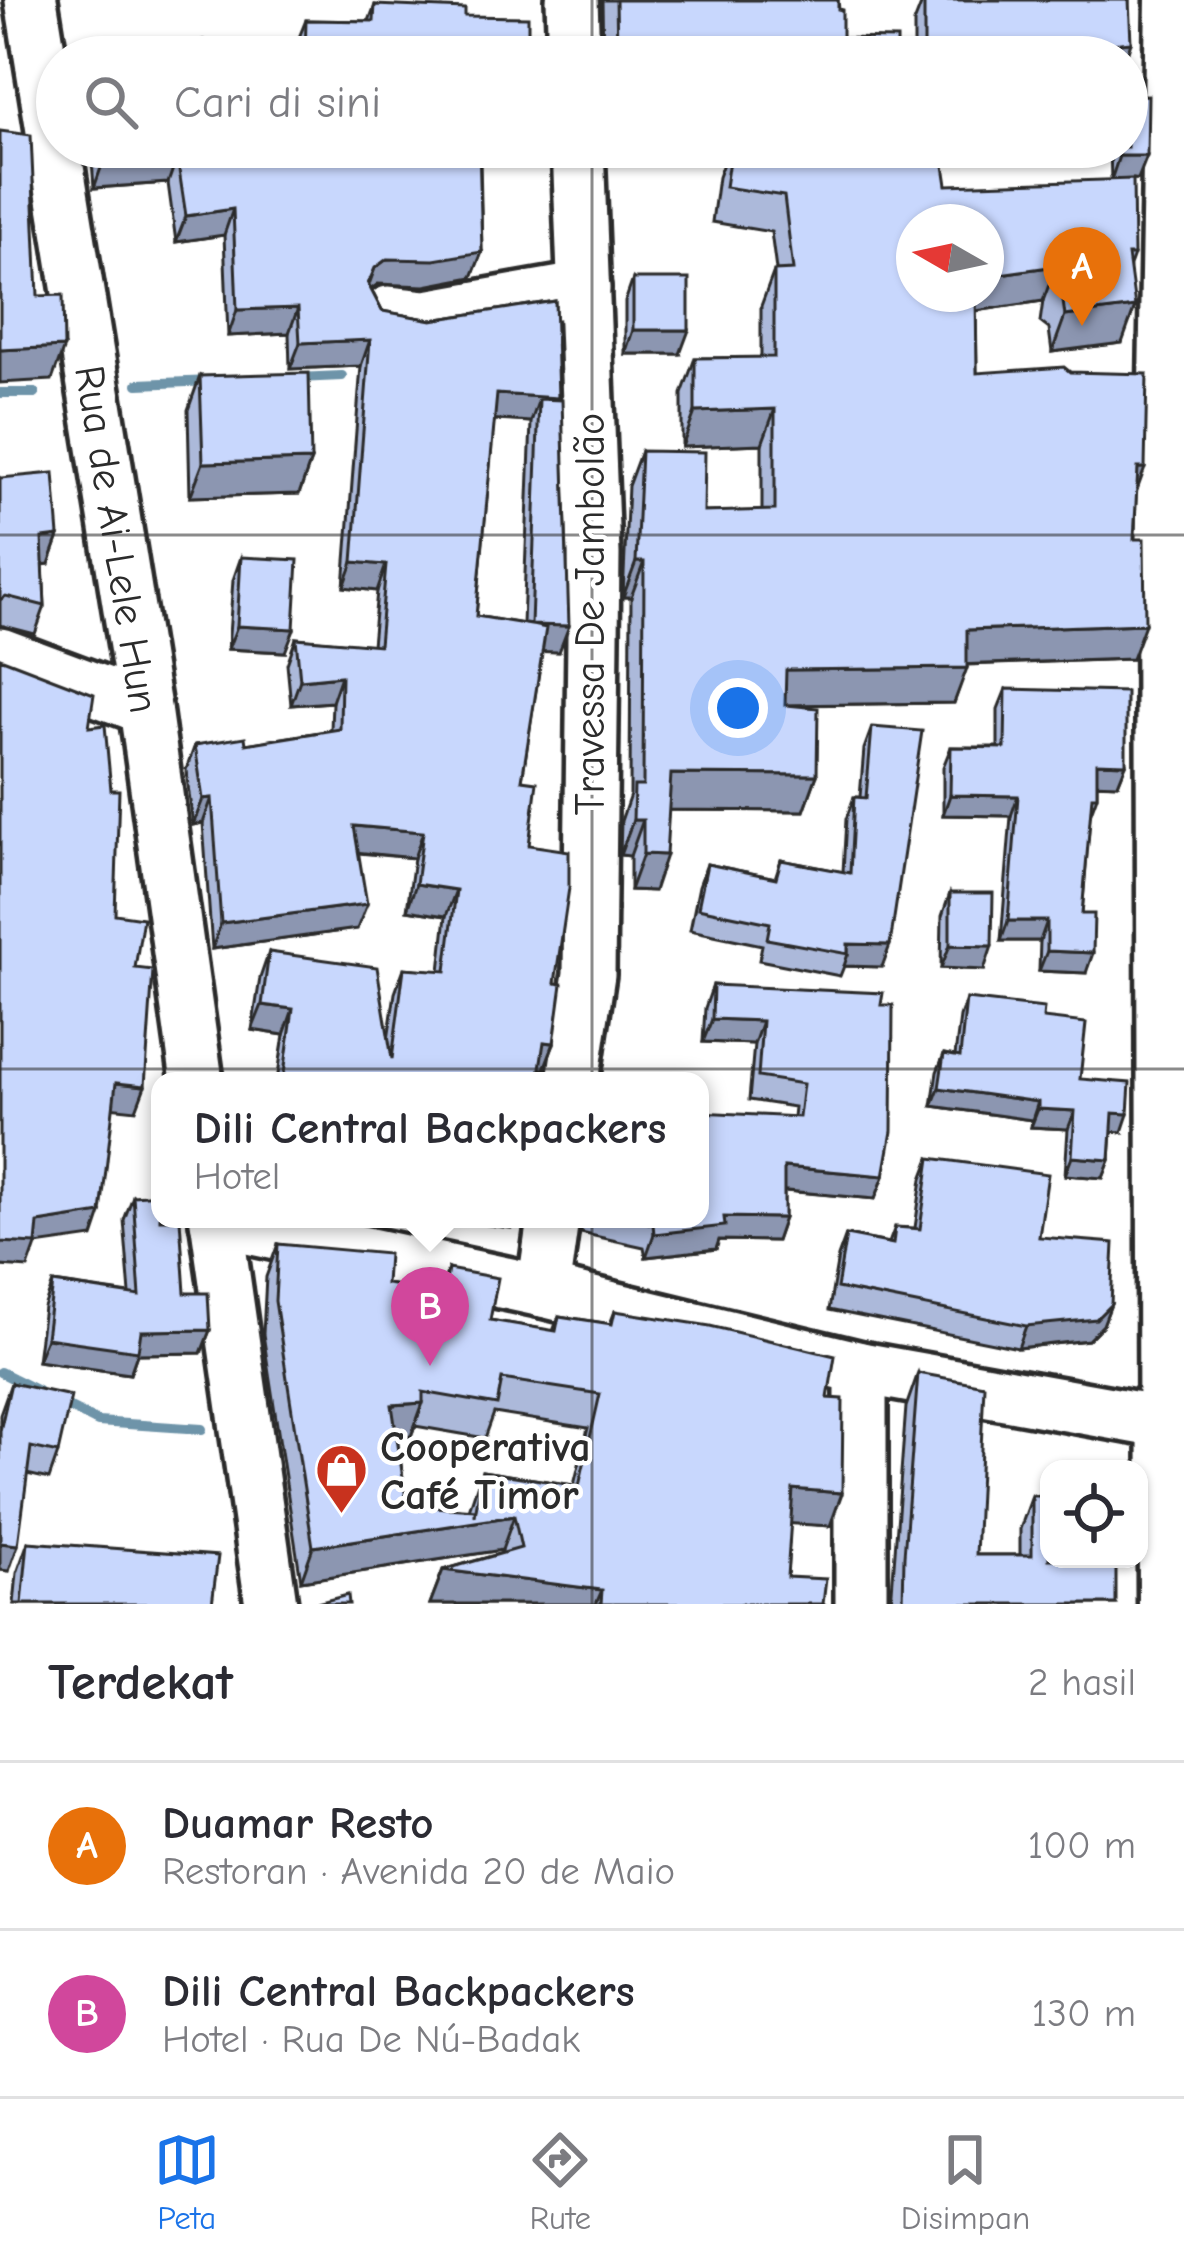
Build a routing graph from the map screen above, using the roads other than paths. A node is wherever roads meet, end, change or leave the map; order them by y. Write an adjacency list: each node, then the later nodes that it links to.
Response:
1 (31, 0): 4 (street, Rua de Ai-Lele Hun)
2 (572, 0): 5 (street)
3 (1179, 0): 6 (main road)
4 (37, 36)
5 (573, 36)
6 (1182, 128): 22 (main road)
7 (36, 137): 8 (street)
8 (0, 139)
9 (57, 168): 14 (street, Rua de Ai-Lele Hun)
10 (579, 168): 11 (street, Travessa De Jambolão)
11 (584, 288): 12 (street); 16 (street, Travessa De Jambolão)
12 (388, 312)
13 (0, 654): 14 (street)
14 (145, 708): 15 (street, Rua de Ai-Lele Hun)
15 (196, 1072)
16 (574, 1072)
17 (217, 1228): 23 (street)
18 (253, 1228): 20 (street)
19 (553, 1228): 20 (street)
20 (543, 1291): 21 (street)
21 (860, 1368): 22 (street); 24 (street)
22 (1172, 1424): 25 (main road)
23 (271, 1604)
24 (861, 1604)
25 (1172, 1604)

